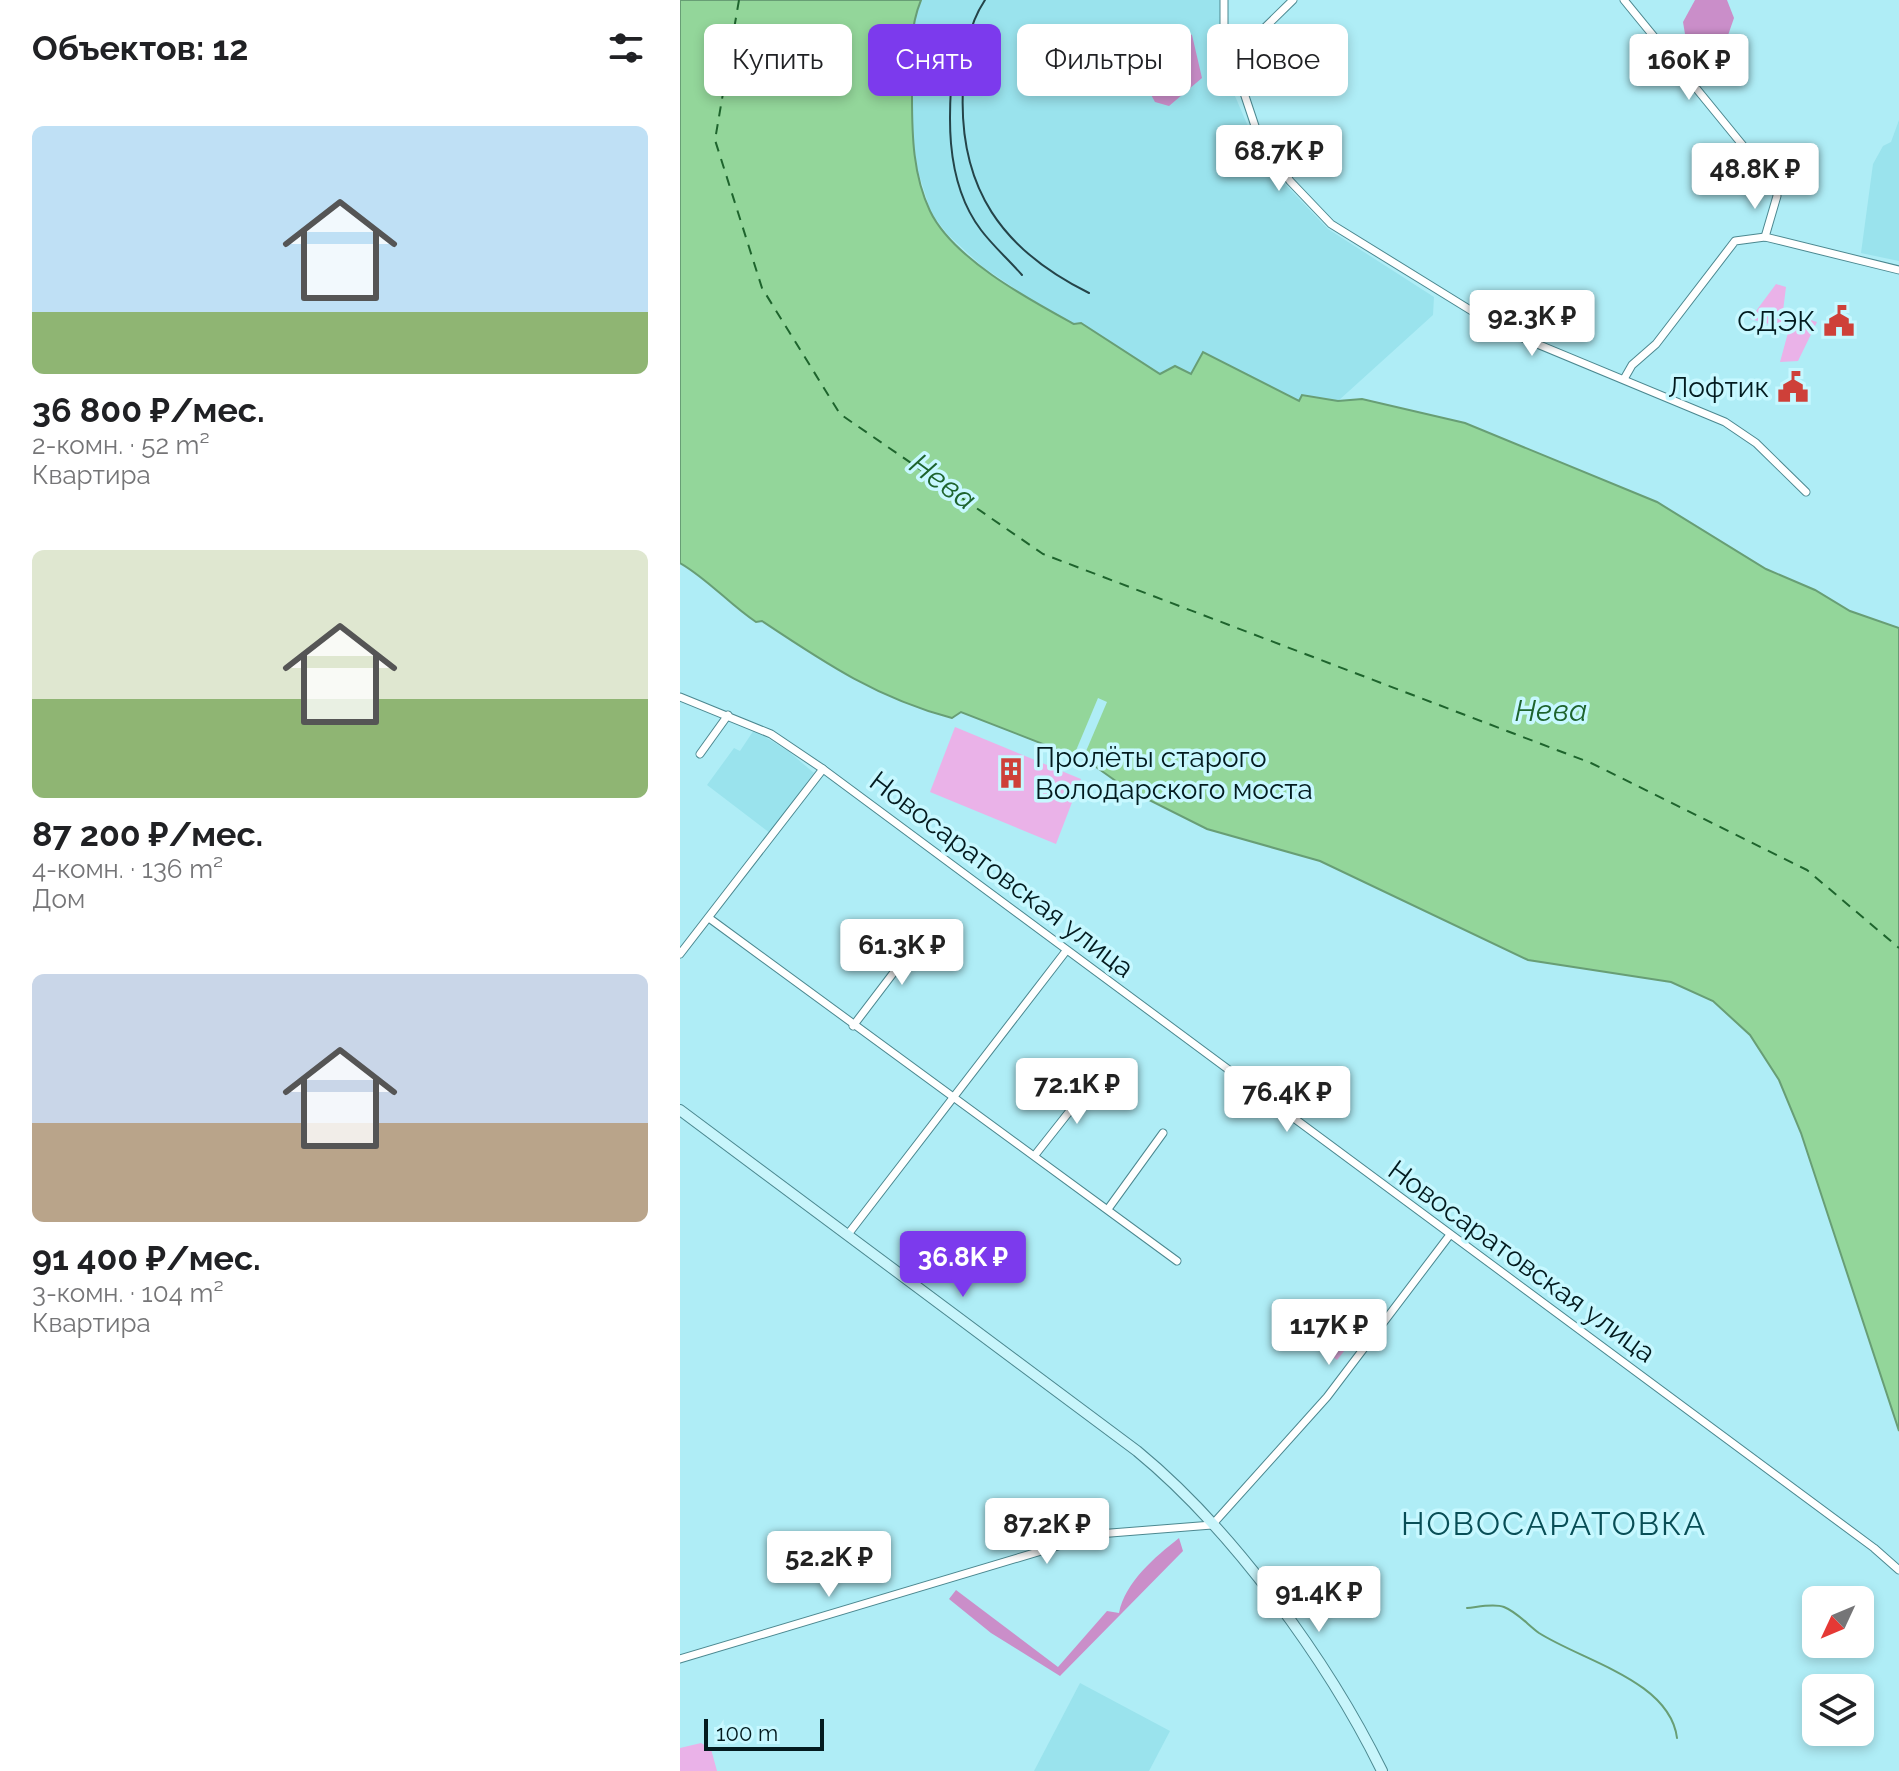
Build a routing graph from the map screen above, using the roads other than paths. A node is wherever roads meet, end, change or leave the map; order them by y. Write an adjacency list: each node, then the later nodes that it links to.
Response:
1 (1224, 0): 4 (street)
2 (1293, 0): 5 (street)
3 (1624, 0): 7 (street)
4 (1224, 24)
5 (1270, 24)
6 (1245, 96): 9 (street)
7 (1765, 237): 8 (street); 9 (street)
8 (1899, 270)
9 (1624, 379): 10 (street)
10 (1806, 492)
11 (680, 697): 12 (street, Новосаратовская улица)
12 (728, 715): 13 (street); 14 (street, Новосаратовская улица)
13 (700, 754)
14 (823, 769): 15 (street); 17 (street, Новосаратовская улица)
15 (709, 918): 18 (street); 19 (street)
16 (926, 930): 19 (street)
17 (1066, 951): 21 (street); 27 (street, Новосаратовская улица)
18 (680, 954)
19 (853, 1026): 21 (street)
20 (1095, 1079): 24 (street)
21 (953, 1098): 24 (street); 26 (street)
22 (680, 1110): 26 (main road)
23 (1163, 1133): 25 (street)
24 (1035, 1155): 25 (street)
25 (1108, 1209): 28 (street)
26 (849, 1233): 29 (main road)
27 (1449, 1236): 29 (street); 30 (street, Новосаратовская улица)
28 (1177, 1261)
29 (1212, 1525): 31 (street); 32 (main road)
30 (1899, 1570)
31 (680, 1659)
32 (1382, 1771)

